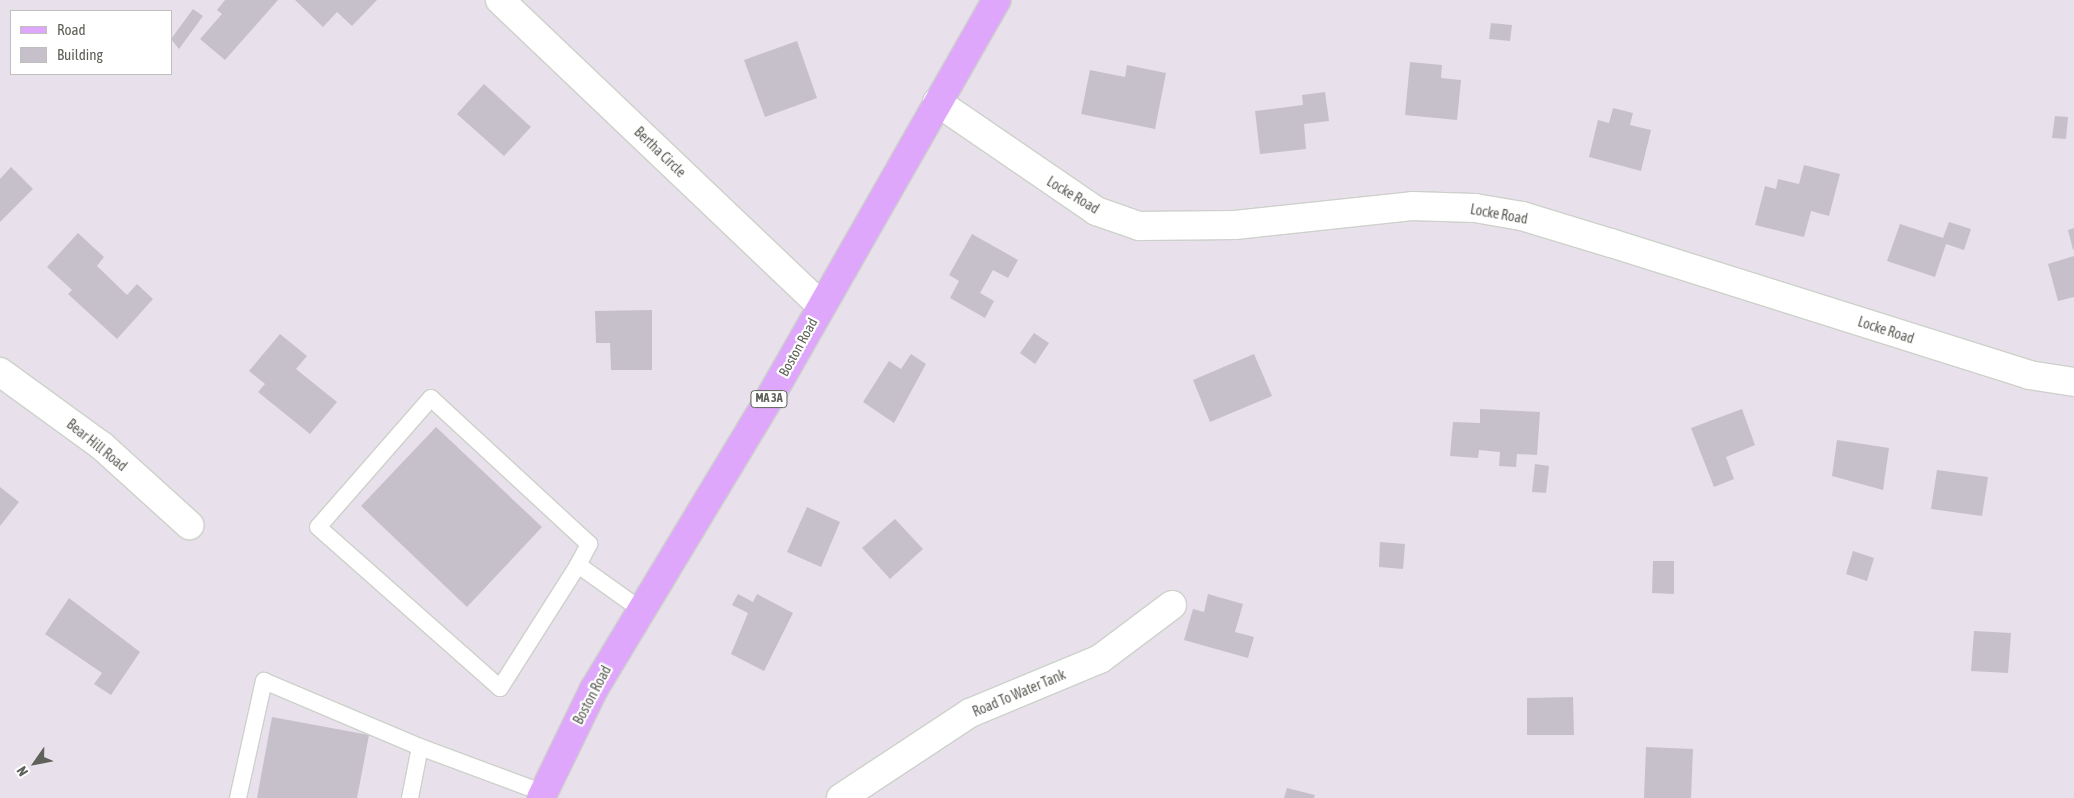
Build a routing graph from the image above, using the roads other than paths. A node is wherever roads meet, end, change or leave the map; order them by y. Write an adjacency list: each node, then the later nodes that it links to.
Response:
1 (500, 0): 4 (street, Bertha Circle)
2 (997, 0): 3 (main road, Boston Road / MA 3A)
3 (938, 102): 4 (main road, Boston Road / MA 3A); 6 (street, Locke Road)
4 (820, 305): 10 (main road, Boston Road / MA 3A)
5 (0, 372): 7 (street, Bear Hill Road)
6 (2074, 382)
7 (189, 525)
8 (578, 565): 8 (lane); 10 (lane)
9 (1172, 605): 15 (street, Road To Water Tank)
10 (641, 610): 12 (main road, Boston Road / MA 3A)
11 (420, 747): 12 (lane); 13 (lane); 14 (lane)
12 (543, 795)
13 (238, 798)
14 (410, 798)
15 (842, 798)

